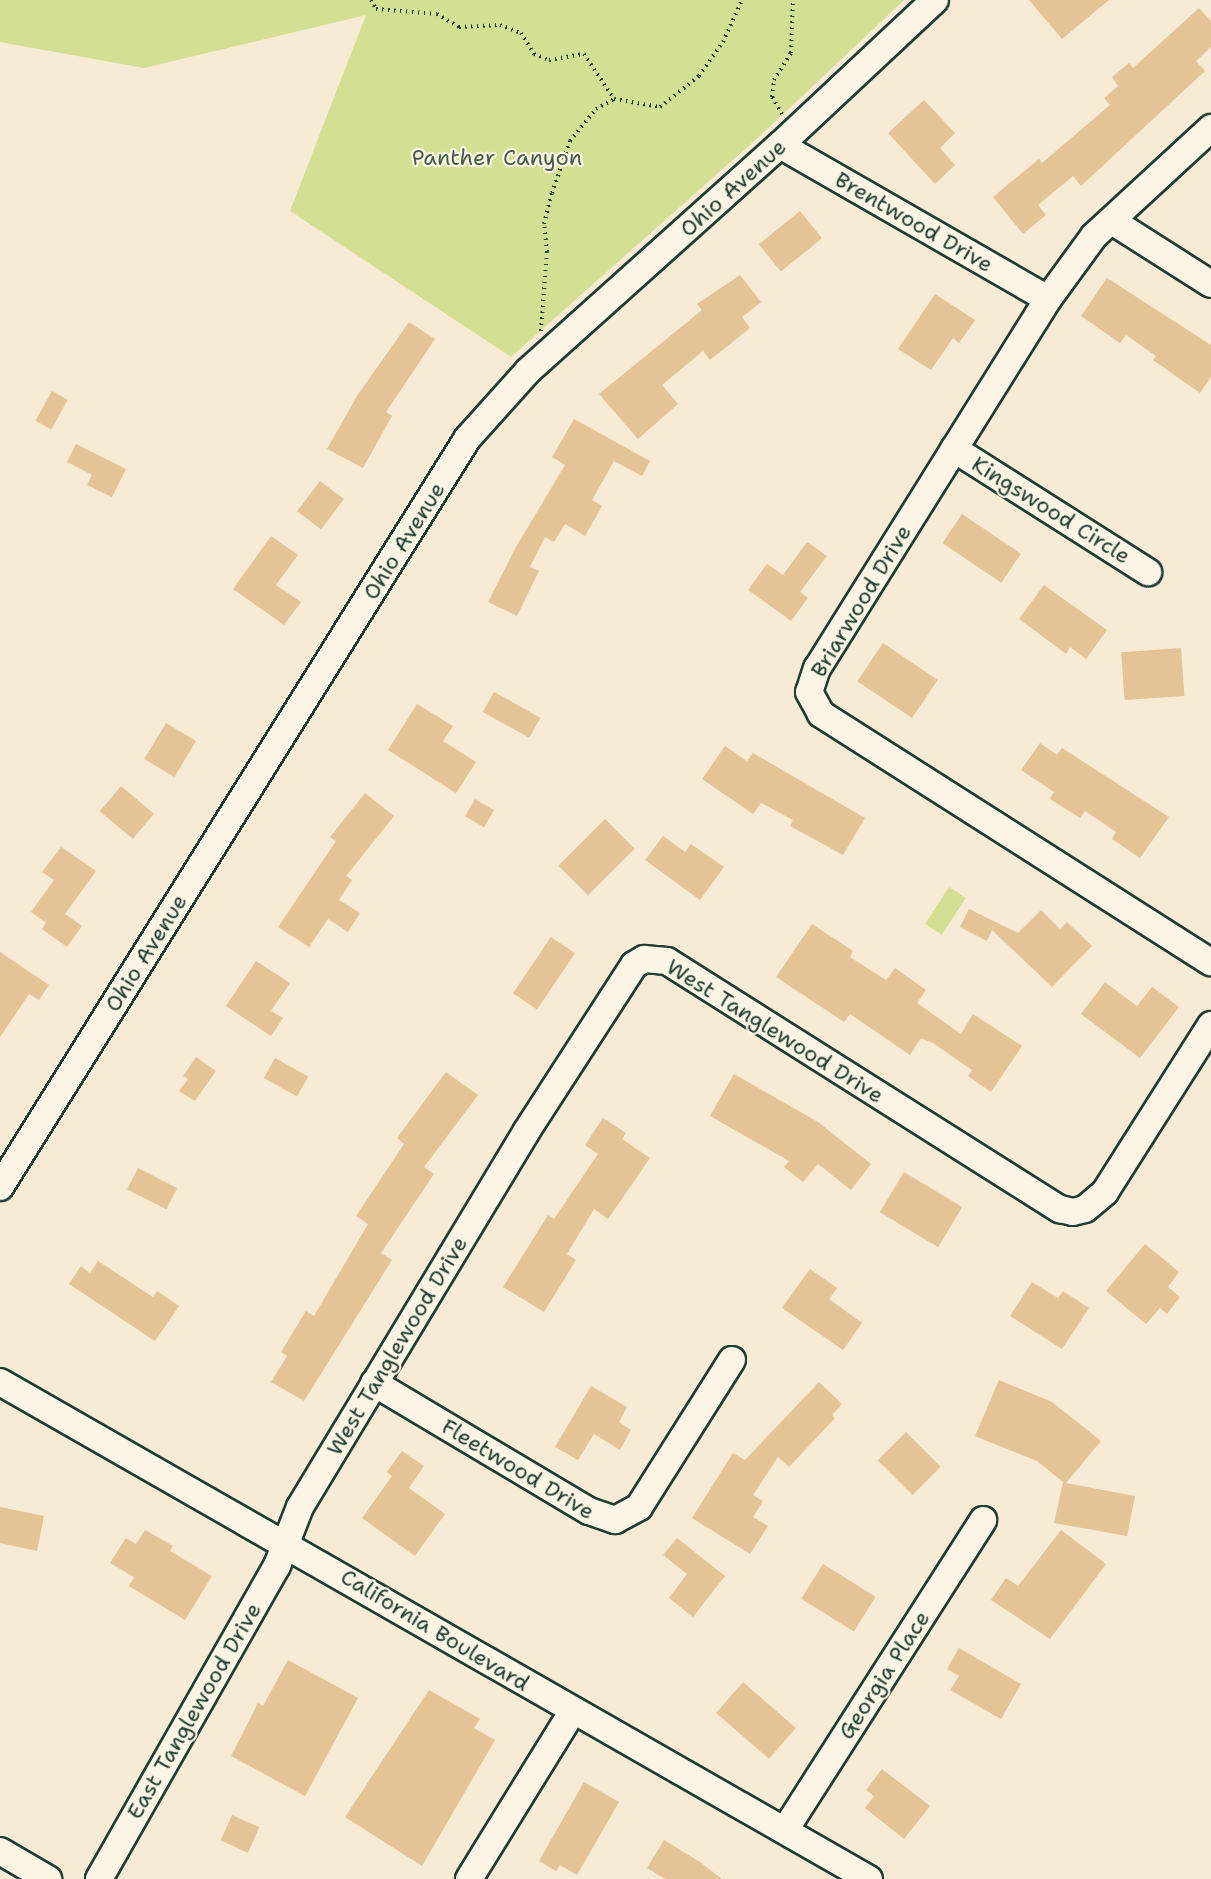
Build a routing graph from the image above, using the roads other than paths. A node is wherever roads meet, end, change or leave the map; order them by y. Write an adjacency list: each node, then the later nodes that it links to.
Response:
1 (935, 0): 3 (street, Ohio Avenue)
2 (1211, 128): 4 (street, Briarwood Drive)
3 (787, 139): 6 (street, Brentwood Drive); 11 (street, Ohio Avenue)
4 (1112, 221): 5 (street); 6 (street, Briarwood Drive)
5 (1211, 284)
6 (1048, 299): 7 (street, Briarwood Drive)
7 (954, 449): 8 (street, Kingswood Circle); 9 (street, Briarwood Drive)
8 (1148, 572)
9 (1211, 962)
10 (1211, 1025): 14 (street, West Tanglewood Drive)
11 (0, 1187)
12 (732, 1360): 14 (street, Fleetwood Drive)
13 (0, 1382): 16 (street, California Boulevard)
14 (374, 1383): 16 (street, West Tanglewood Drive)
15 (983, 1520): 18 (street, Georgia Place)
16 (286, 1542): 17 (street, California Boulevard); 22 (street, East Tanglewood Drive)
17 (572, 1712): 18 (street, California Boulevard); 20 (street)
18 (785, 1830): 23 (street, California Boulevard)
19 (0, 1851): 21 (street)
20 (475, 1877)
21 (48, 1879)
22 (99, 1879)
23 (869, 1879)

